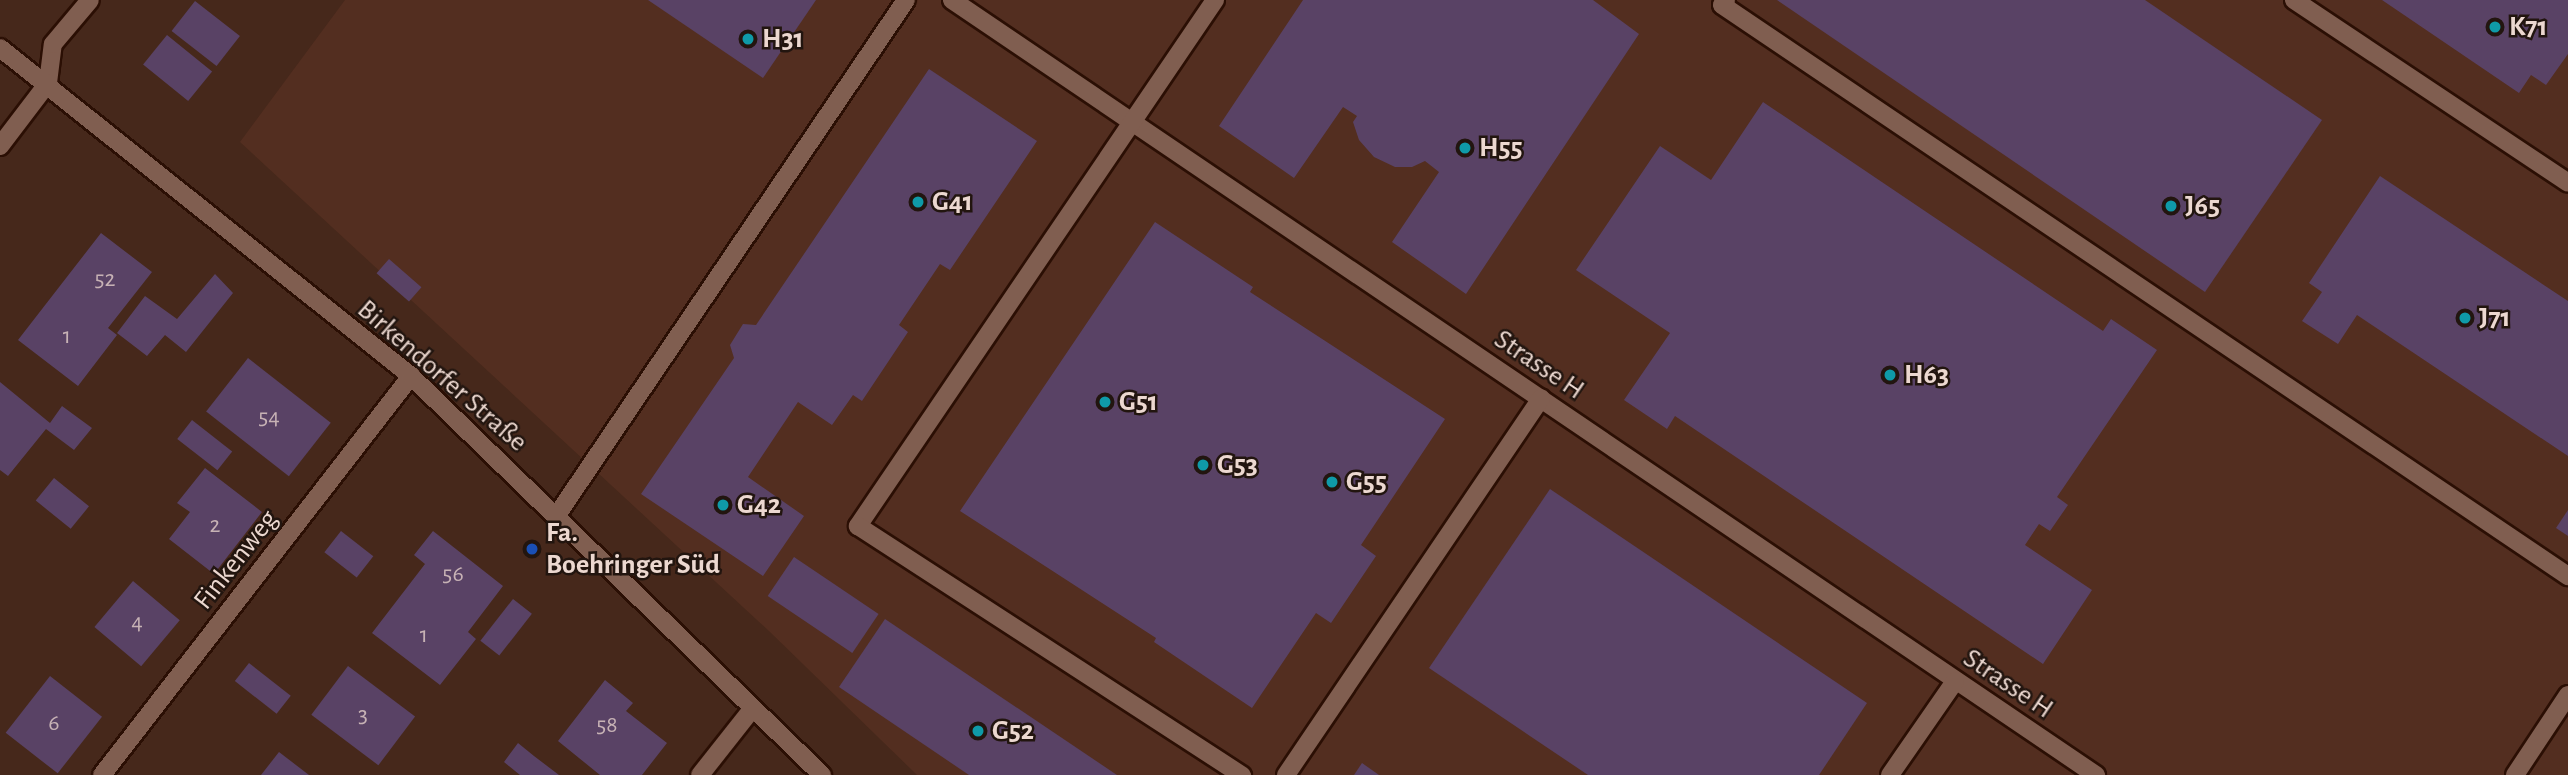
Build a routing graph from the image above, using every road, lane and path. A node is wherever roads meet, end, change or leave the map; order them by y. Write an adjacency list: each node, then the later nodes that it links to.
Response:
1 (90, 0): 8 (street)
2 (906, 0): 14 (street)
3 (952, 0): 9 (street, Strasse H)
4 (1215, 0): 9 (street)
5 (2294, 0): 11 (street)
6 (1721, 2): 15 (street)
7 (0, 47): 8 (street, Birkendorfer Straße)
8 (48, 83): 10 (street); 12 (street, Birkendorfer Straße)
9 (1130, 123): 13 (street, Strasse H); 22 (street)
10 (0, 146)
11 (2568, 183)
12 (411, 376): 14 (street, Birkendorfer Straße); 19 (street, Finkenweg)
13 (1541, 398): 16 (street, Strasse H); 23 (street)
14 (557, 515): 18 (street, Birkendorfer Straße)
15 (2568, 576)
16 (1955, 681): 24 (street); 25 (street, Strasse H)
17 (2568, 695): 26 (street)
18 (753, 708): 20 (street); 21 (street, Birkendorfer Straße)
19 (102, 775)
20 (700, 775)
21 (822, 775)
22 (1242, 775)
23 (1286, 775)
24 (1890, 775)
25 (2096, 775)
26 (2515, 775)

